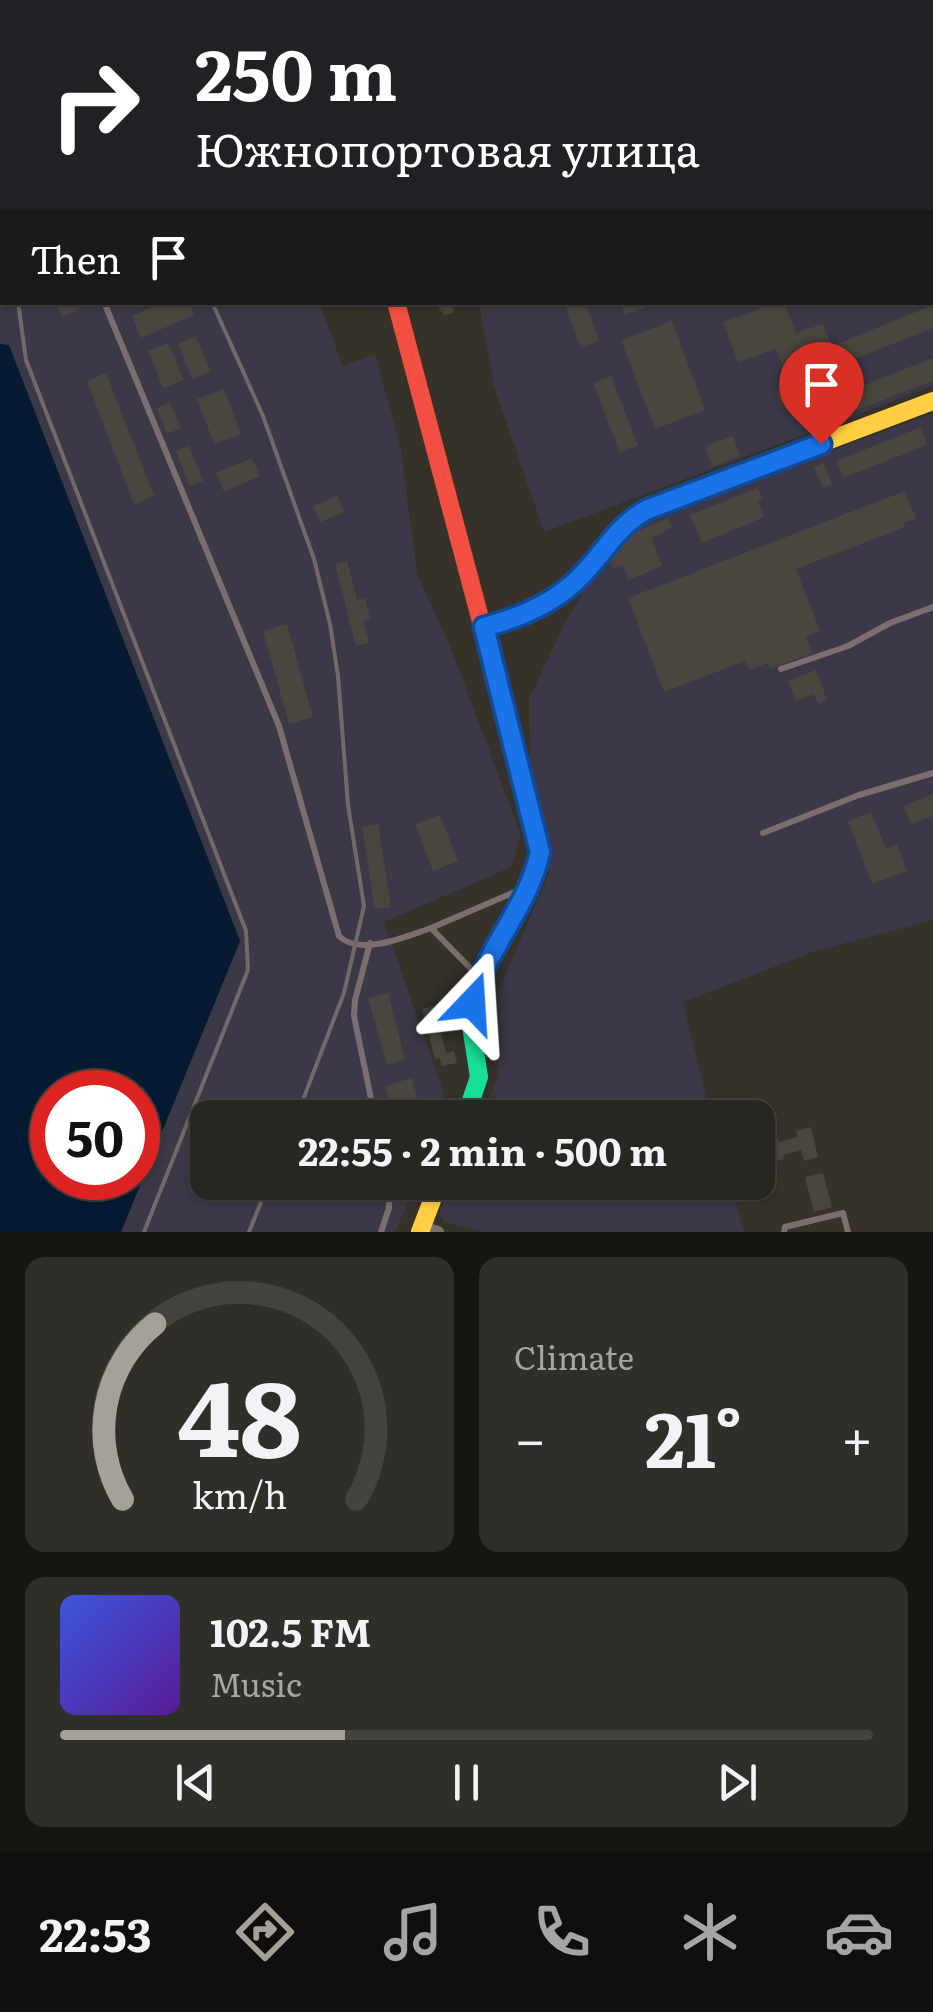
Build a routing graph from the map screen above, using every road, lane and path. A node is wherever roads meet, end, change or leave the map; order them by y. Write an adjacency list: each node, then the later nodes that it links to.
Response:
1 (105, 305): 11 (lane)
2 (397, 305): 5 (main road)
3 (933, 401): 5 (main road)
4 (933, 607): 6 (lane)
5 (484, 627): 9 (main road)
6 (781, 669)
7 (933, 773): 8 (lane)
8 (763, 834)
9 (526, 888): 10 (lane); 12 (main road)
10 (431, 928): 11 (lane); 12 (lane)
11 (370, 943): 13 (lane)
12 (479, 977): 14 (main road)
13 (371, 1100)
14 (471, 1100)
15 (390, 1200): 18 (lane)
16 (434, 1200): 17 (main road)
17 (426, 1230)
18 (381, 1232)
19 (784, 1232): 20 (lane)
20 (848, 1232)

